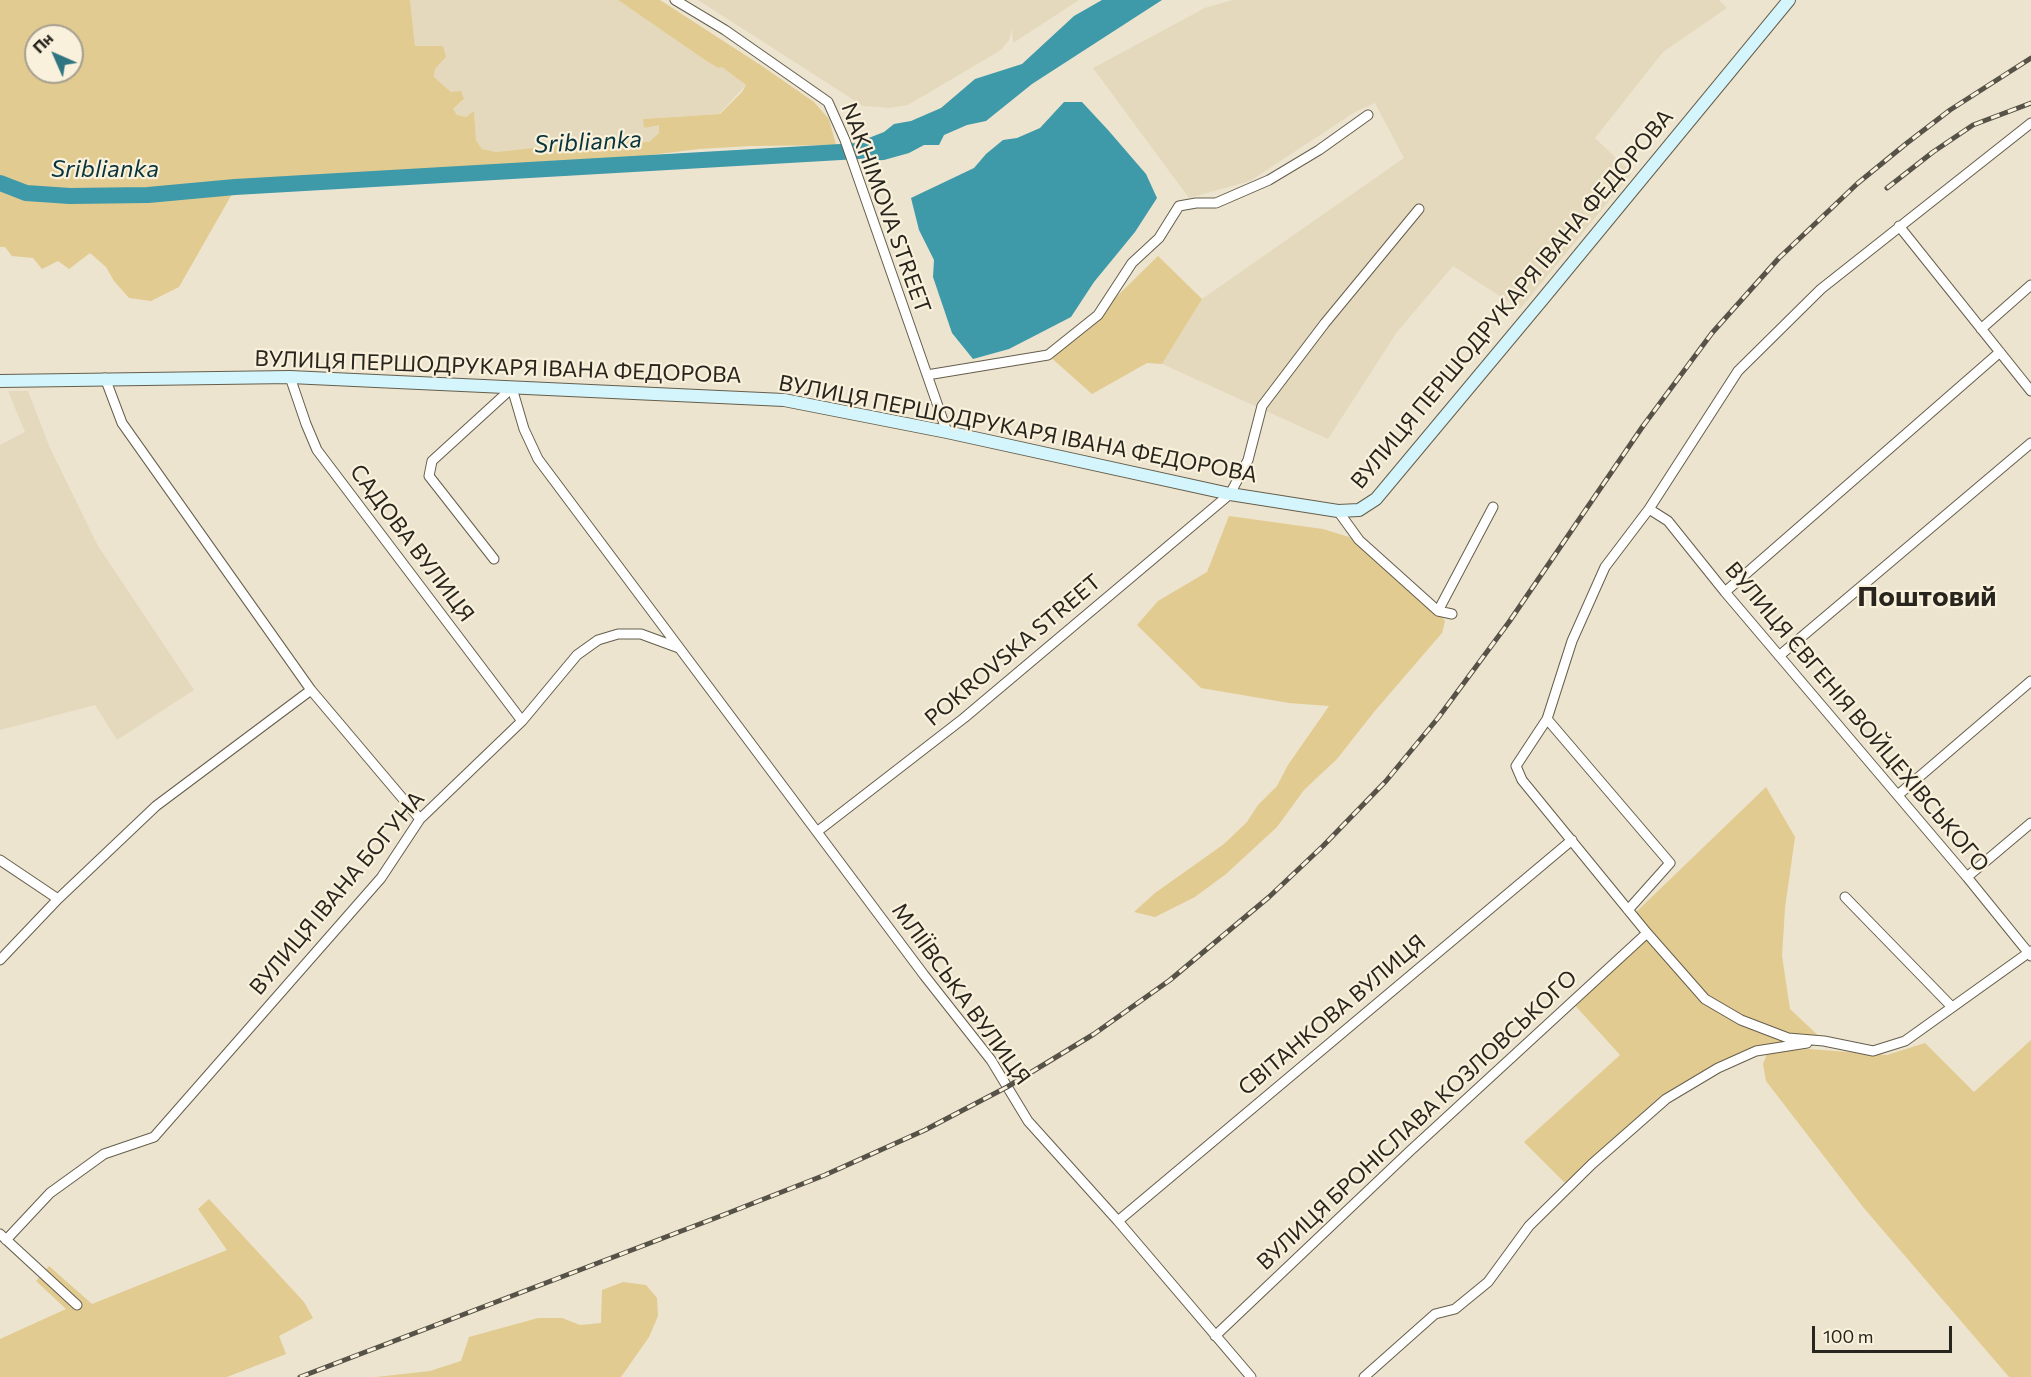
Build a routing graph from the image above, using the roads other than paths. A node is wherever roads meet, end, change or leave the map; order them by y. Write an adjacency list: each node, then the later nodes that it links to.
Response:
1 (675, 0): 10 (street, NAKHIMOVA STREET)
2 (1789, 0): 21 (street, ВУЛИЦЯ ПЕРШОДРУКАРЯ ІВАНА ФЕДОРОВА)
3 (1368, 115): 10 (street)
4 (2031, 123): 6 (street)
5 (1419, 209): 18 (street)
6 (1899, 226): 8 (street); 20 (street)
7 (2031, 285): 8 (street)
8 (1981, 329): 9 (street)
9 (2000, 352): 15 (street); 23 (street)
10 (927, 375): 16 (street, NAKHIMOVA STREET)
11 (290, 377): 12 (street, ВУЛИЦЯ ПЕРШОДРУКАРЯ ІВАНА ФЕДОРОВА); 14 (street, ВУЛИЦЯ ПЕРШОДРУКАРЯ ІВАНА ФЕДОРОВА); 31 (street, САДОВА ВУЛИЦЯ)
12 (105, 378): 13 (street, ВУЛИЦЯ ПЕРШОДРУКАРЯ ІВАНА ФЕДОРОВА); 29 (street)
13 (0, 381)
14 (512, 388): 16 (street, ВУЛИЦЯ ПЕРШОДРУКАРЯ ІВАНА ФЕДОРОВА); 22 (street); 26 (street)
15 (2031, 391)
16 (947, 432): 18 (street, ВУЛИЦЯ ПЕРШОДРУКАРЯ ІВАНА ФЕДОРОВА)
17 (2031, 443): 27 (street)
18 (1230, 494): 21 (street, ВУЛИЦЯ ПЕРШОДРУКАРЯ ІВАНА ФЕДОРОВА); 35 (street, POKROVSKA STREET)
19 (1493, 507): 24 (street)
20 (1649, 509): 23 (street, ВУЛИЦЯ ЄВГЕНІЯ ВОЙЦЕХІВСЬКОГО); 30 (street)
21 (1338, 511): 24 (street)
22 (494, 559)
23 (1725, 592): 27 (street, ВУЛИЦЯ ЄВГЕНІЯ ВОЙЦЕХІВСЬКОГО)
24 (1438, 611): 25 (street)
25 (1452, 614)
26 (679, 648): 31 (street, ВУЛИЦЯ ІВАНА БОГУНА); 35 (street, МЛІЇВСЬКА ВУЛИЦЯ)
27 (1779, 656): 32 (street, ВУЛИЦЯ ЄВГЕНІЯ ВОЙЦЕХІВСЬКОГО)
28 (2031, 681): 32 (street)
29 (311, 690): 33 (street); 40 (street)
30 (1547, 719): 36 (street); 41 (street)
31 (522, 721): 33 (street, ВУЛИЦЯ ІВАНА БОГУНА)
32 (1898, 795): 38 (street, ВУЛИЦЯ ЄВГЕНІЯ ВОЙЦЕХІВСЬКОГО)
33 (420, 819): 48 (street, ВУЛИЦЯ ІВАНА БОГУНА)
34 (2031, 823): 38 (street)
35 (818, 831): 47 (street, МЛІЇВСЬКА ВУЛИЦЯ)
36 (1572, 840): 41 (street); 47 (street, СВІТАНКОВА ВУЛИЦЯ)
37 (0, 860): 40 (street)
38 (1967, 876): 43 (street, ВУЛИЦЯ ЄВГЕНІЯ ВОЙЦЕХІВСЬКОГО)
39 (1845, 897): 45 (street)
40 (58, 898): 44 (street)
41 (1628, 910): 42 (street)
42 (1647, 933): 46 (street); 50 (street, ВУЛИЦЯ БРОНІСЛАВА КОЗЛОВСЬКОГО)
43 (2030, 953): 45 (street)
44 (0, 960)
45 (1952, 1007): 46 (street)
46 (1824, 1041): 52 (street)
47 (1118, 1221): 50 (street, МЛІЇВСЬКА ВУЛИЦЯ)
48 (3, 1237): 49 (street)
49 (77, 1305)
50 (1215, 1336): 51 (street, МЛІЇВСЬКА ВУЛИЦЯ)
51 (1251, 1377)
52 (1364, 1377)

